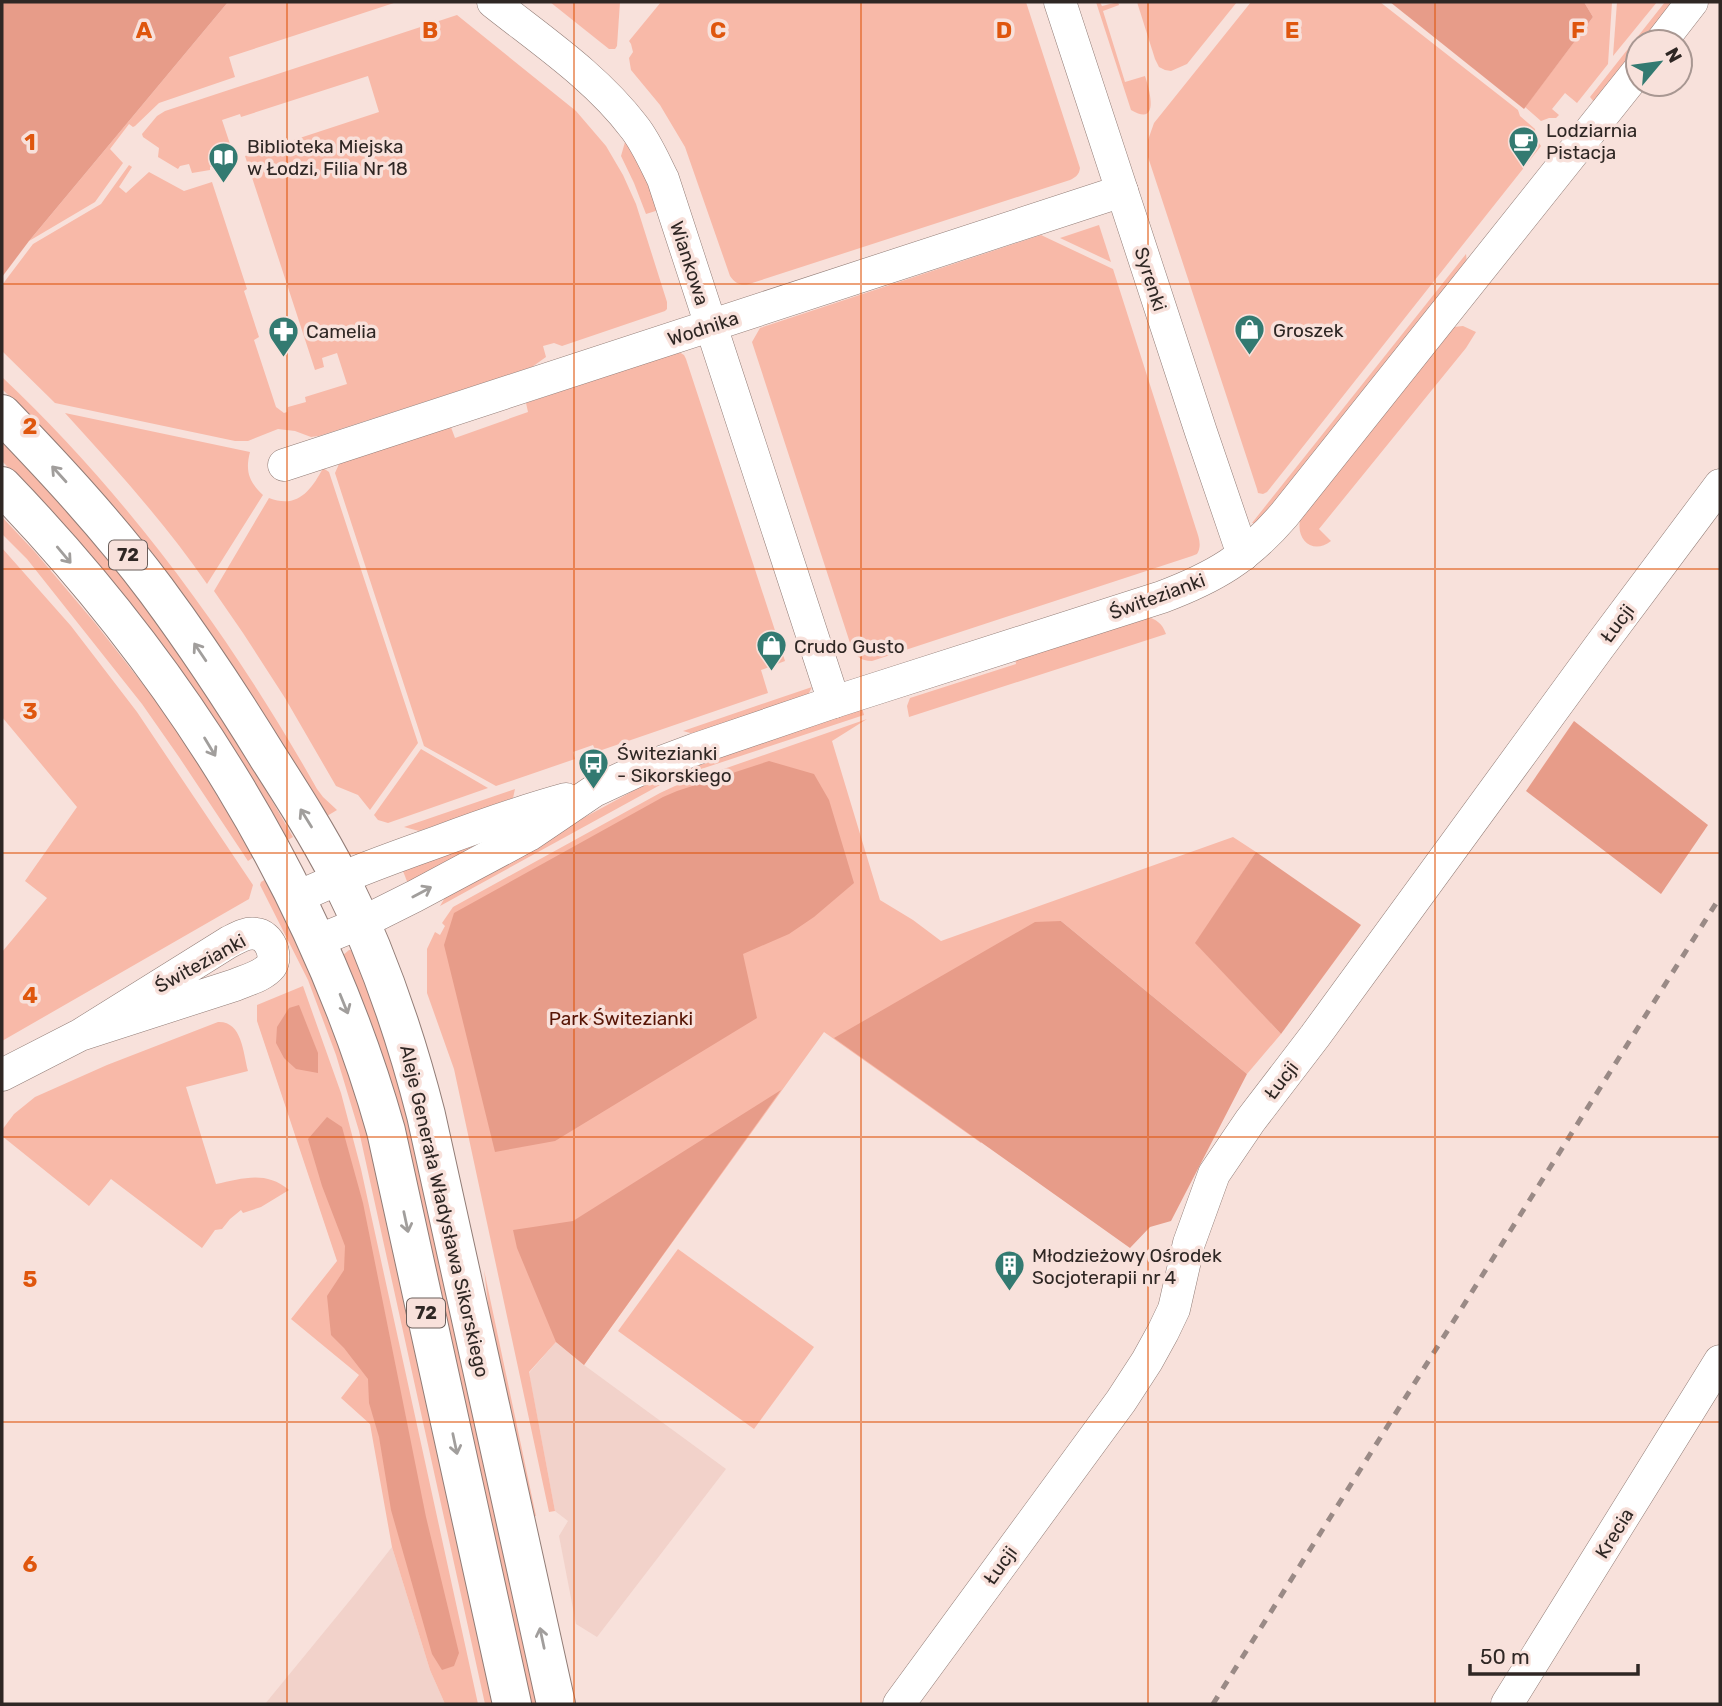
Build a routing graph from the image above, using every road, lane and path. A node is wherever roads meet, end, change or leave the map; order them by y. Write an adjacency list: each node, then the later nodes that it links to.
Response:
1 (493, 2): 7 (street, Wiankowa)
2 (1060, 2): 6 (street, Syrenki)
3 (1692, 2): 4 (street)
4 (1672, 28)
5 (1624, 89): 12 (street, Świtezianki)
6 (1122, 191): 7 (street, Wodnika); 12 (street, Syrenki)
7 (711, 326): 9 (street, Wodnika); 13 (street, Wiankowa)
8 (2, 414): 15 (main road, Aleje Generała Władysława Sikorskiego / 72, one-way to 8)
9 (284, 465)
10 (1720, 485): 24 (street, Łucji)
11 (2, 486): 16 (main road, Aleje Generała Władysława Sikorskiego / 72, one-way to 16)
12 (1243, 555): 13 (street, Świtezianki)
13 (834, 702): 14 (street, Świtezianki)
14 (594, 791): 15 (street, Świtezianki); 17 (street, Świtezianki, one-way to 14)
15 (340, 877): 16 (street, Świtezianki); 17 (main road, Aleje Generała Władysława Sikorskiego / 72)
16 (296, 898): 18 (main road, Aleje Generała Władysława Sikorskiego / 72)
17 (361, 923): 18 (street, Świtezianki); 23 (main road, Aleje Generała Władysława Sikorskiego / 72, one-way to 17)
18 (317, 941): 22 (main road, Aleje Generała Władysława Sikorskiego / 72, one-way to 22)
19 (80, 1035): 19 (street, Świtezianki); 20 (street, Świtezianki)
20 (2, 1075)
21 (1720, 1361): 25 (street, Krecia)
22 (512, 1704)
23 (556, 1704)
24 (899, 1704)
25 (1507, 1704)

